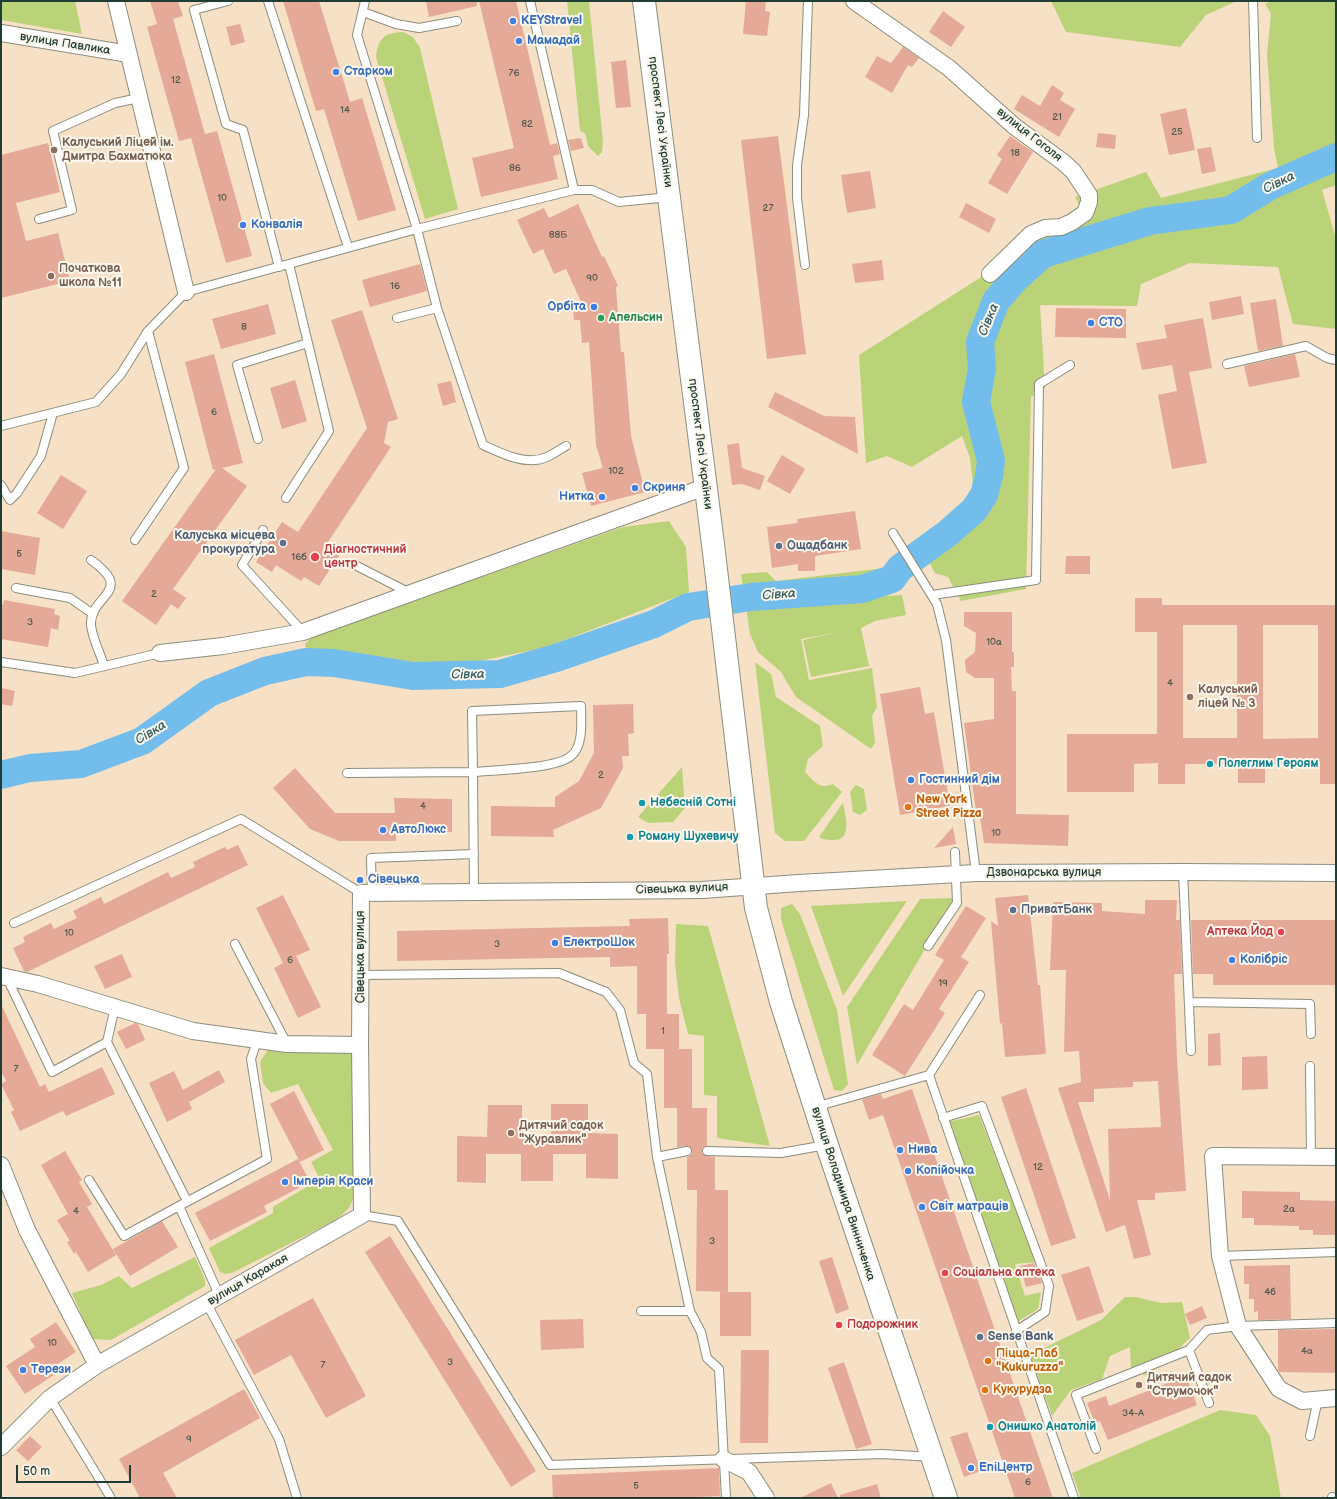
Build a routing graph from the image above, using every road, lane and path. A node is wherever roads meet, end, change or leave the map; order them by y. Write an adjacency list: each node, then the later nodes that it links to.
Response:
1 (116, 1): 13 (street)
2 (228, 1): 23 (lane)
3 (268, 1): 20 (lane)
4 (366, 1): 10 (lane)
5 (530, 1): 16 (lane)
6 (644, 1): 17 (main road, проспект Лесі Українки)
7 (808, 1): 22 (lane)
8 (854, 1): 24 (street, вулиця Гоголя)
9 (1253, 1): 15 (lane)
10 (363, 12): 11 (lane); 19 (lane)
11 (458, 21)
12 (1, 33): 13 (street, вулиця Павлика)
13 (129, 54): 14 (street)
14 (139, 98): 18 (lane); 25 (street)
15 (1258, 138)
16 (574, 190): 17 (lane); 19 (lane)
17 (669, 197): 38 (main road, проспект Лесі Українки)
18 (39, 219)
19 (416, 229): 20 (lane); 26 (lane)
20 (348, 247): 21 (lane)
21 (289, 264): 23 (lane); 29 (lane)
22 (805, 266)
23 (279, 267): 25 (lane)
24 (990, 274)
25 (186, 292): 28 (lane)
26 (437, 308): 27 (lane); 36 (lane)
27 (398, 318)
28 (148, 331): 33 (lane); 42 (lane)
29 (308, 343): 35 (lane); 39 (lane)
30 (1336, 360): 31 (lane)
31 (1227, 364)
32 (1070, 365): 47 (lane)
33 (53, 413): 34 (lane); 37 (lane)
34 (1, 426)
35 (258, 439)
36 (566, 446)
37 (1, 485)
38 (705, 487): 46 (street); 61 (main road, проспект Лесі Українки)
39 (286, 498)
40 (263, 530): 49 (lane)
41 (893, 534): 47 (lane)
42 (135, 540)
43 (91, 560): 48 (lane)
44 (353, 564): 46 (lane)
45 (16, 588): 48 (lane)
46 (411, 593): 49 (street)
47 (932, 595): 58 (lane)
48 (93, 614): 52 (lane)
49 (303, 632): 50 (street)
50 (160, 653): 52 (lane)
51 (1, 662): 52 (lane)
52 (104, 666)
53 (473, 772): 53 (lane); 54 (lane); 56 (lane)
54 (347, 773)
55 (955, 852): 60 (lane)
56 (474, 854): 62 (lane); 63 (lane)
57 (1183, 872): 58 (street, Дзвонарська вулиця); 59 (street, Дзвонарська вулиця); 70 (lane)
58 (976, 873): 60 (street, Дзвонарська вулиця)
59 (1336, 873)
60 (956, 874): 61 (street, Дзвонарська вулиця); 66 (lane)
61 (753, 886): 62 (street, Сівецька вулиця); 80 (main road, вулиця Володимира Винниченка)
62 (474, 892): 63 (street, Сівецька вулиця)
63 (366, 893): 64 (lane); 67 (street, Сівецька вулиця)
64 (14, 923)
65 (235, 944): 75 (lane)
66 (928, 946)
67 (361, 975): 76 (street, Сівецька вулиця); 85 (lane)
68 (4, 976): 71 (street); 74 (lane)
69 (980, 995): 79 (lane)
70 (1189, 1002): 72 (lane); 77 (lane)
71 (114, 1007): 73 (street); 74 (lane)
72 (1311, 1034)
73 (257, 1041): 75 (street); 90 (lane)
74 (107, 1042): 90 (lane)
75 (287, 1044): 76 (street)
76 (360, 1045): 92 (street)
77 (1191, 1051)
78 (1310, 1066): 87 (lane)
79 (929, 1075): 80 (lane); 81 (lane)
80 (815, 1107): 82 (main road, вулиця Володимира Винниченка)
81 (943, 1118): 100 (lane); 100 (lane)
82 (827, 1145): 84 (lane); 110 (main road, вулиця Володимира Винниченка)
83 (687, 1151): 85 (lane)
84 (707, 1151)
85 (657, 1157): 97 (lane)
86 (1336, 1157): 87 (street)
87 (1311, 1158): 94 (street)
88 (1, 1165): 102 (street)
89 (89, 1180): 91 (lane)
90 (187, 1202): 91 (lane)
91 (179, 1206): 95 (lane)
92 (362, 1215): 95 (street, вулиця Каракая); 111 (lane)
93 (1336, 1252): 94 (lane)
94 (1220, 1256): 99 (street)
95 (213, 1300): 102 (street, вулиця Каракая); 113 (lane)
96 (641, 1310): 97 (lane)
97 (690, 1312): 111 (lane)
98 (1336, 1323): 99 (lane)
99 (1238, 1326): 101 (lane); 105 (street)
100 (1016, 1331): 117 (lane)
101 (1188, 1350): 106 (lane); 109 (lane)
102 (97, 1365): 103 (street, вулиця Каракая)
103 (50, 1398): 108 (street, вулиця Каракая); 112 (lane)
104 (1336, 1398): 105 (street)
105 (1318, 1399): 107 (lane)
106 (1209, 1403)
107 (1310, 1436)
108 (1, 1447)
109 (1096, 1449)
110 (932, 1457): 111 (lane); 116 (main road, вулиця Володимира Винниченка)
111 (723, 1459): 114 (lane); 115 (street)
112 (111, 1498)
113 (297, 1498)
114 (726, 1498)
115 (766, 1498)
116 (946, 1498)
117 (1074, 1498)

